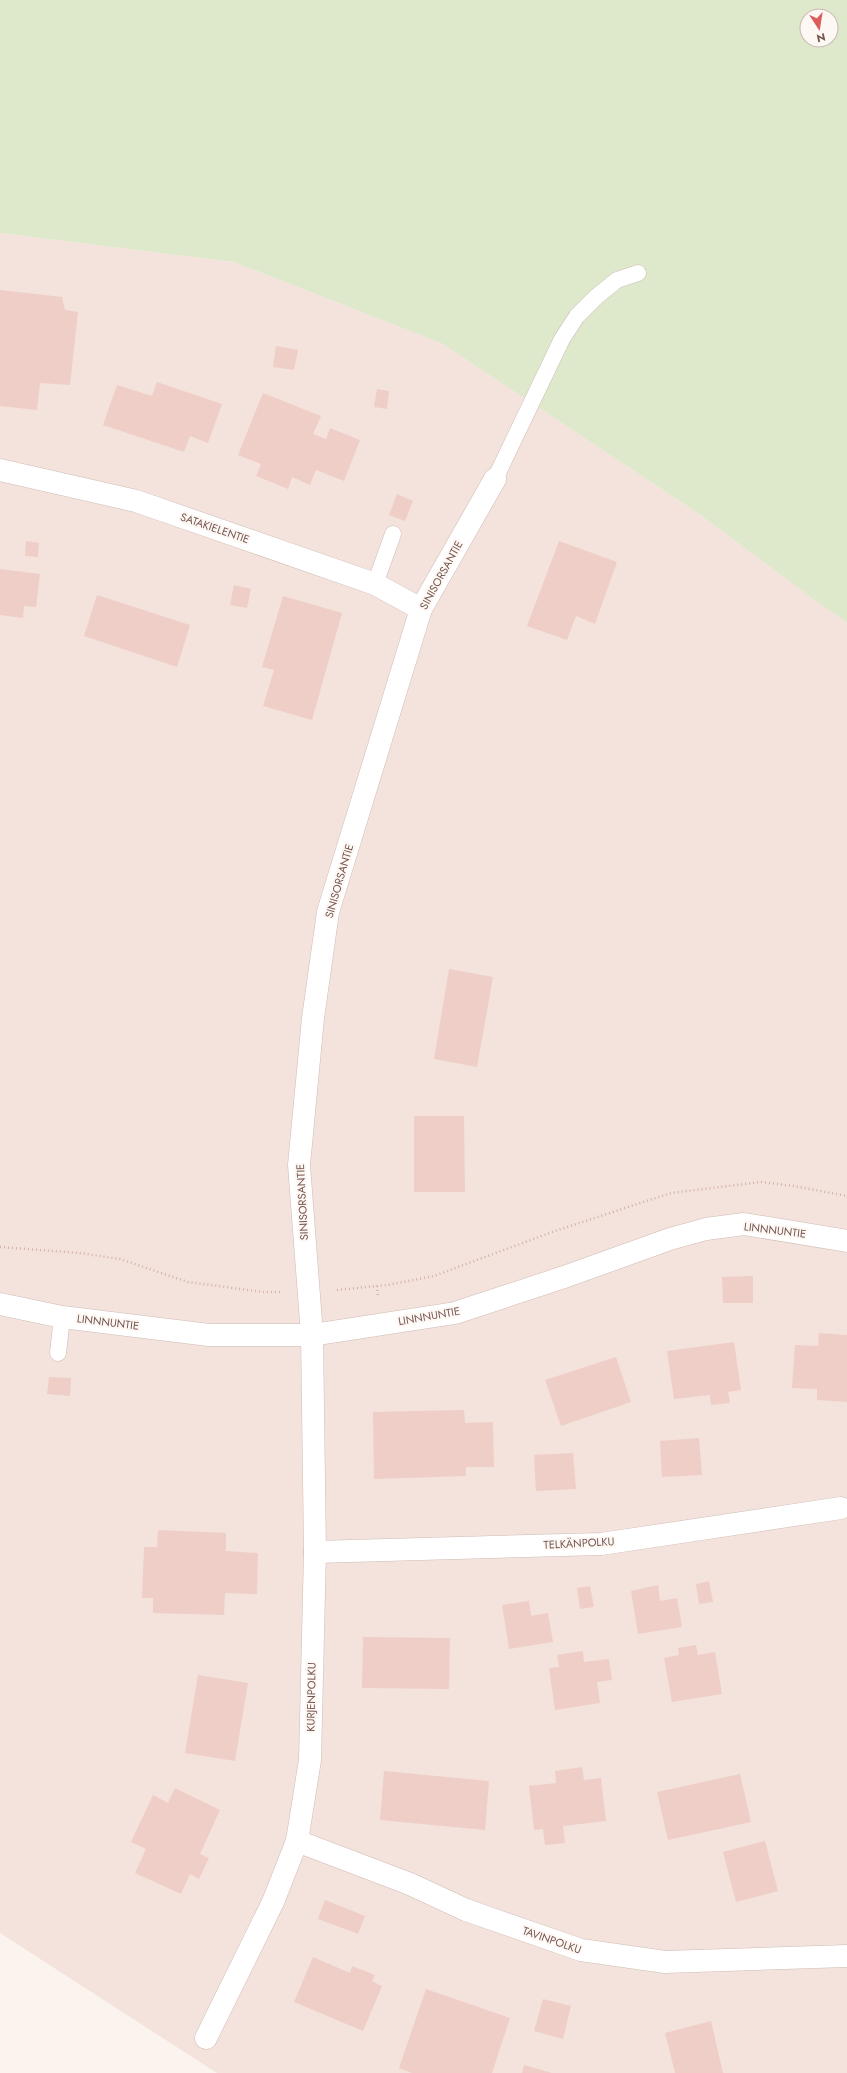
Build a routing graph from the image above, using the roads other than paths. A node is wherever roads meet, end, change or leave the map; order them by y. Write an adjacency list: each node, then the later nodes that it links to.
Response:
1 (638, 273): 3 (lane)
2 (0, 470): 5 (street, SATAKIELENTIE)
3 (495, 479): 6 (street, SINISORSANTIE)
4 (393, 534): 5 (lane)
5 (375, 584): 6 (street, SATAKIELENTIE)
6 (421, 609): 10 (street, SINISORSANTIE)
7 (847, 1241): 10 (street, LINNNUNTIE)
8 (0, 1304): 9 (street, LINNNUNTIE)
9 (62, 1316): 10 (street, LINNNUNTIE); 11 (lane)
10 (312, 1335): 13 (street, KURJENPOLKU)
11 (58, 1353)
12 (841, 1508): 13 (street, TELKÄNPOLKU)
13 (315, 1552): 14 (street, KURJENPOLKU)
14 (297, 1841): 15 (street, TAVINPOLKU); 16 (street, KURJENPOLKU)
15 (847, 1956)
16 (206, 2038)

